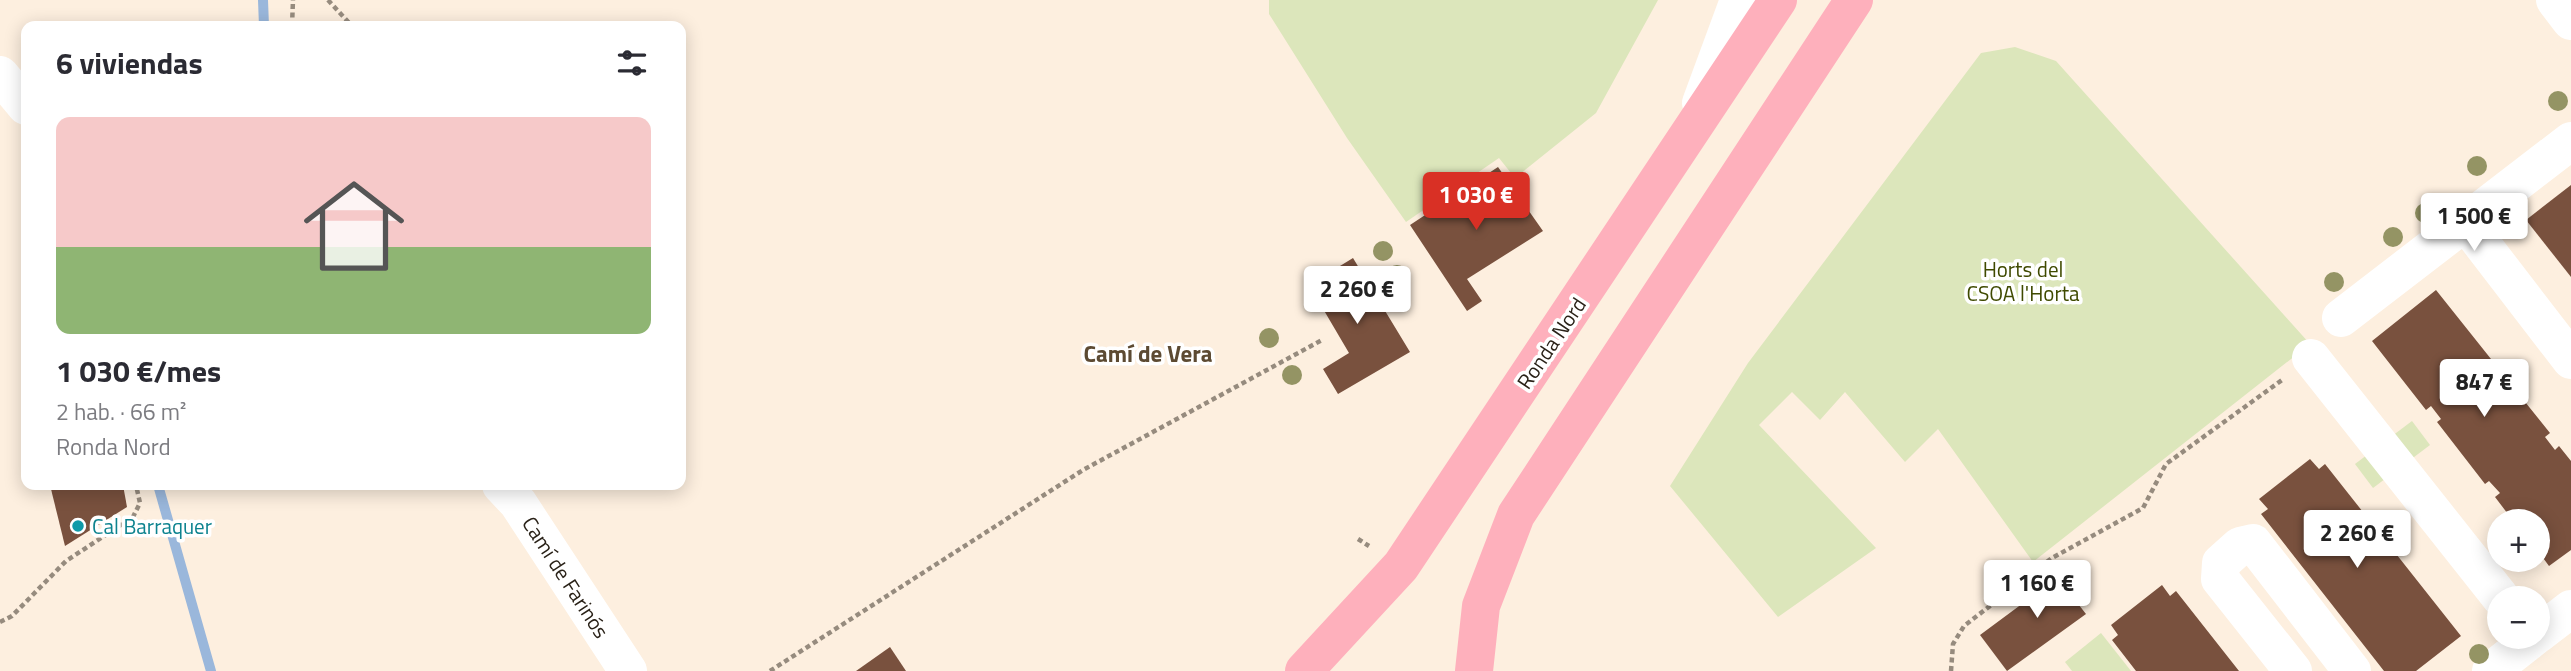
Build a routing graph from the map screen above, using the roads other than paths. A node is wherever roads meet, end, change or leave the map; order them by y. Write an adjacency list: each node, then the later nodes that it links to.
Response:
1 (1739, 0): 8 (street)
2 (1778, 0): 8 (main road, Ronda Nord)
3 (1854, 0): 21 (main road)
4 (2555, 0): 5 (street)
5 (2571, 21)
6 (0, 75): 7 (street)
7 (21, 100)
8 (1689, 136): 20 (main road, Ronda Nord)
9 (2571, 141): 10 (street)
10 (2465, 222): 11 (street); 13 (street)
11 (2341, 317)
12 (2311, 358): 15 (street)
13 (2571, 359)
14 (506, 490): 19 (street, Camí de Farinós)
15 (2492, 586)
16 (2571, 608): 17 (street)
17 (2550, 624)
18 (2519, 649): 24 (street)
19 (628, 671)
20 (1304, 671)
21 (1474, 671)
22 (2293, 671): 23 (street)
23 (2352, 671)
24 (2491, 671)

